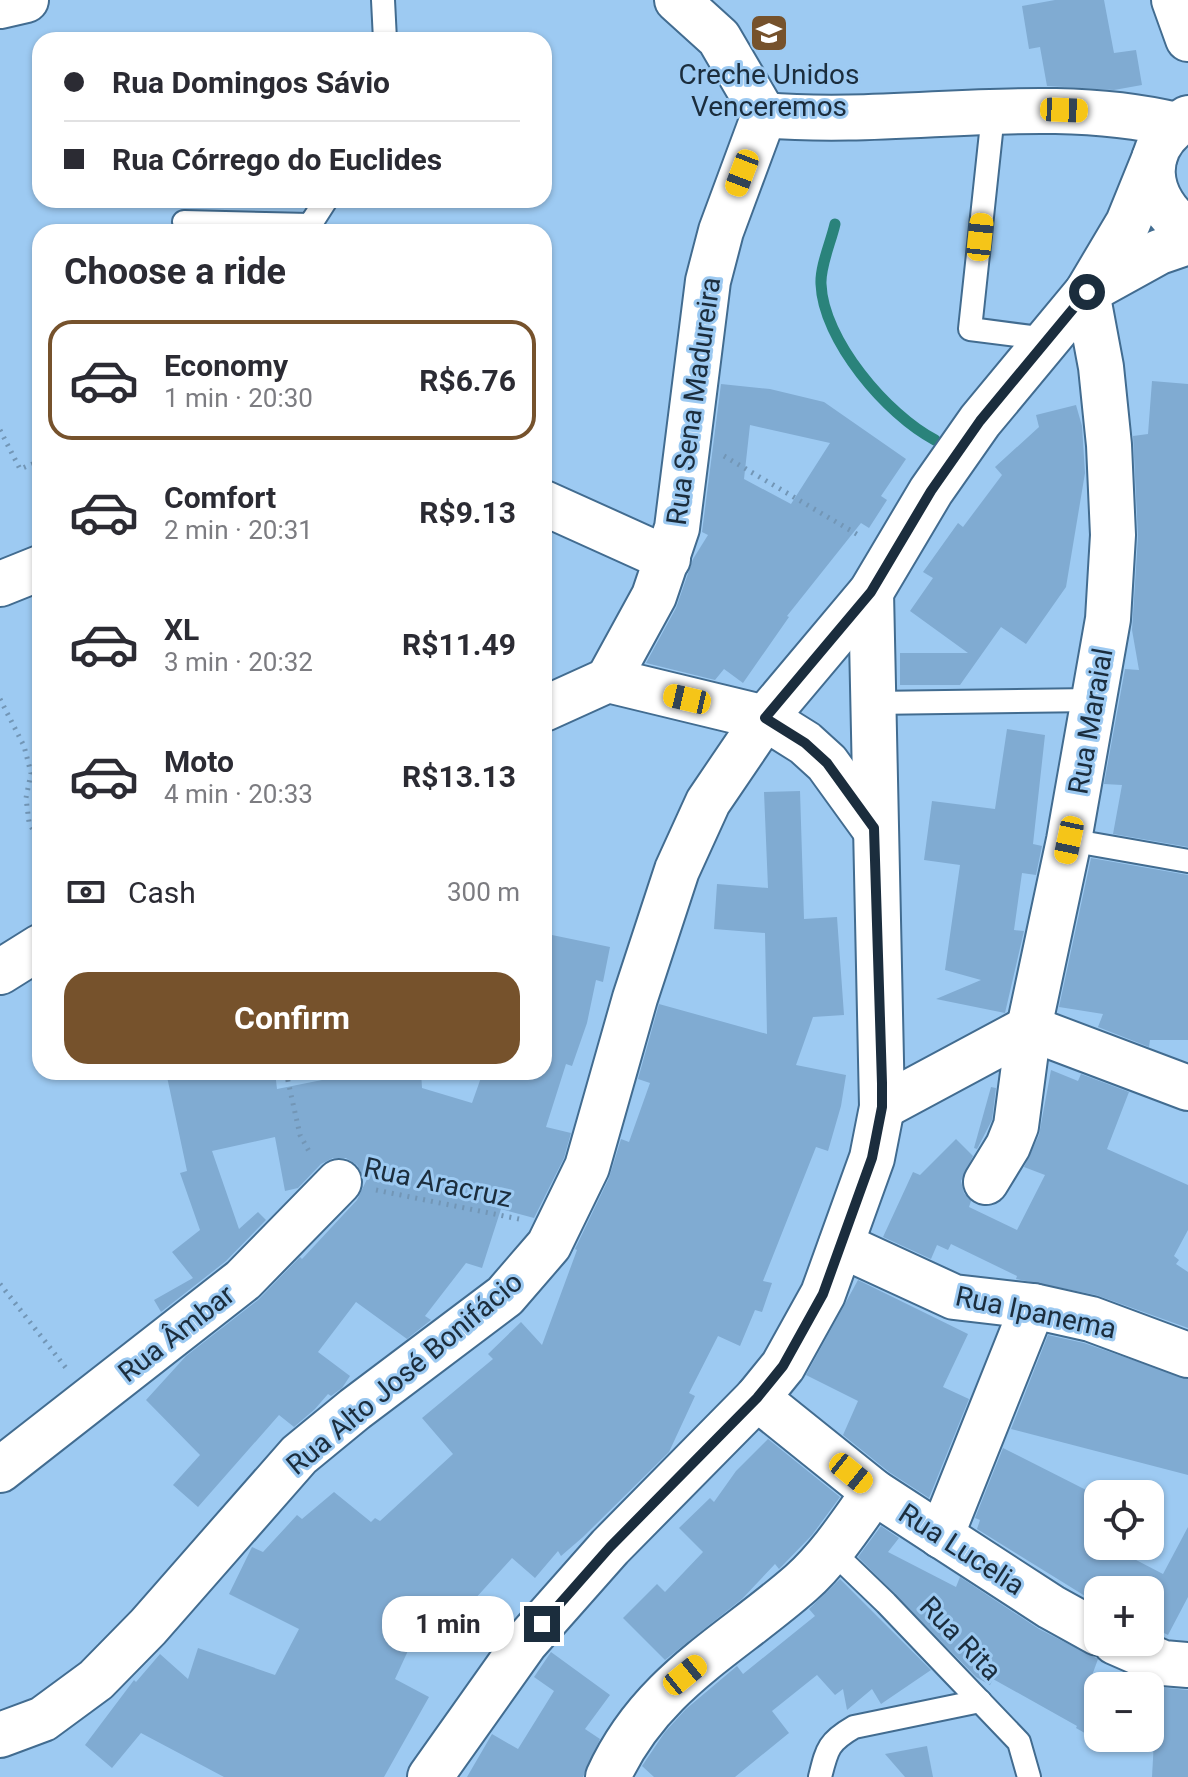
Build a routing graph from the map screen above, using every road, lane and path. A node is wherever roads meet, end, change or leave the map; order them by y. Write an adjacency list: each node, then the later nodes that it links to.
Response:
1 (26, 0): 5 (street)
2 (383, 0): 6 (lane)
3 (677, 0): 9 (street)
4 (1174, 0): 7 (street)
5 (0, 6)
6 (385, 32)
7 (1188, 39)
8 (993, 114): 9 (street); 10 (street); 16 (lane)
9 (764, 115): 18 (street, Rua Sena Madureira)
10 (1173, 134): 13 (street); 15 (street)
11 (184, 222): 12 (lane)
12 (221, 224)
13 (1188, 230)
14 (1188, 242): 15 (street)
15 (1087, 292): 16 (street, Rua Alto José Bonifácio); 28 (street, Rua Maraial)
16 (1047, 339): 21 (street, Rua Alto José Bonifácio)
17 (0, 430): 19 (path)
18 (690, 434): 21 (path); 22 (street, Rua Sena Madureira)
19 (32, 464)
20 (552, 507): 22 (street)
21 (892, 554): 25 (street, Rua Alto José Bonifácio)
22 (668, 559): 26 (street, Rua Sena Madureira)
23 (32, 571): 24 (street)
24 (0, 584)
25 (871, 592): 29 (street); 31 (street, Rua Alto José Bonifácio)
26 (608, 680): 30 (street); 31 (street)
27 (0, 699): 32 (path)
28 (1094, 700): 29 (lane); 34 (street, Rua Maraial)
29 (872, 703): 33 (street)
30 (552, 705)
31 (765, 718): 33 (street); 44 (street, Rua Alto José Bonifácio)
32 (32, 828)
33 (874, 828): 41 (street)
34 (1069, 840): 35 (lane); 38 (street, Rua Maraial)
35 (1188, 861)
36 (32, 952): 37 (street)
37 (0, 972)
38 (1029, 1028): 40 (street); 41 (street); 43 (street, Rua Maraial)
39 (288, 1080): 42 (path, Rua Aracruz)
40 (1188, 1088)
41 (882, 1107): 45 (street)
42 (339, 1182): 44 (path, Rua Aracruz); 50 (street, Rua Âmbar)
43 (986, 1182)
44 (559, 1227): 59 (street, Rua Alto José Bonifácio)
45 (841, 1245): 47 (street, Rua Ipanema); 49 (street)
46 (0, 1284): 50 (path)
47 (1033, 1306): 48 (street, Rua Ipanema); 53 (street)
48 (1188, 1355)
49 (757, 1398): 52 (street, Rua Lucelia); 60 (street)
50 (91, 1400): 51 (street, Rua Âmbar)
51 (0, 1470)
52 (874, 1492): 53 (street, Rua Lucelia); 54 (street)
53 (941, 1536): 55 (street, Rua Lucelia)
54 (832, 1551): 58 (lane, Rua Rita); 61 (street)
55 (1084, 1625)
56 (1147, 1656): 57 (street)
57 (1188, 1665)
58 (980, 1701): 62 (lane); 63 (lane, Rua Rita)
59 (0, 1735)
60 (430, 1777)
61 (608, 1777)
62 (820, 1777)
63 (1029, 1777)

